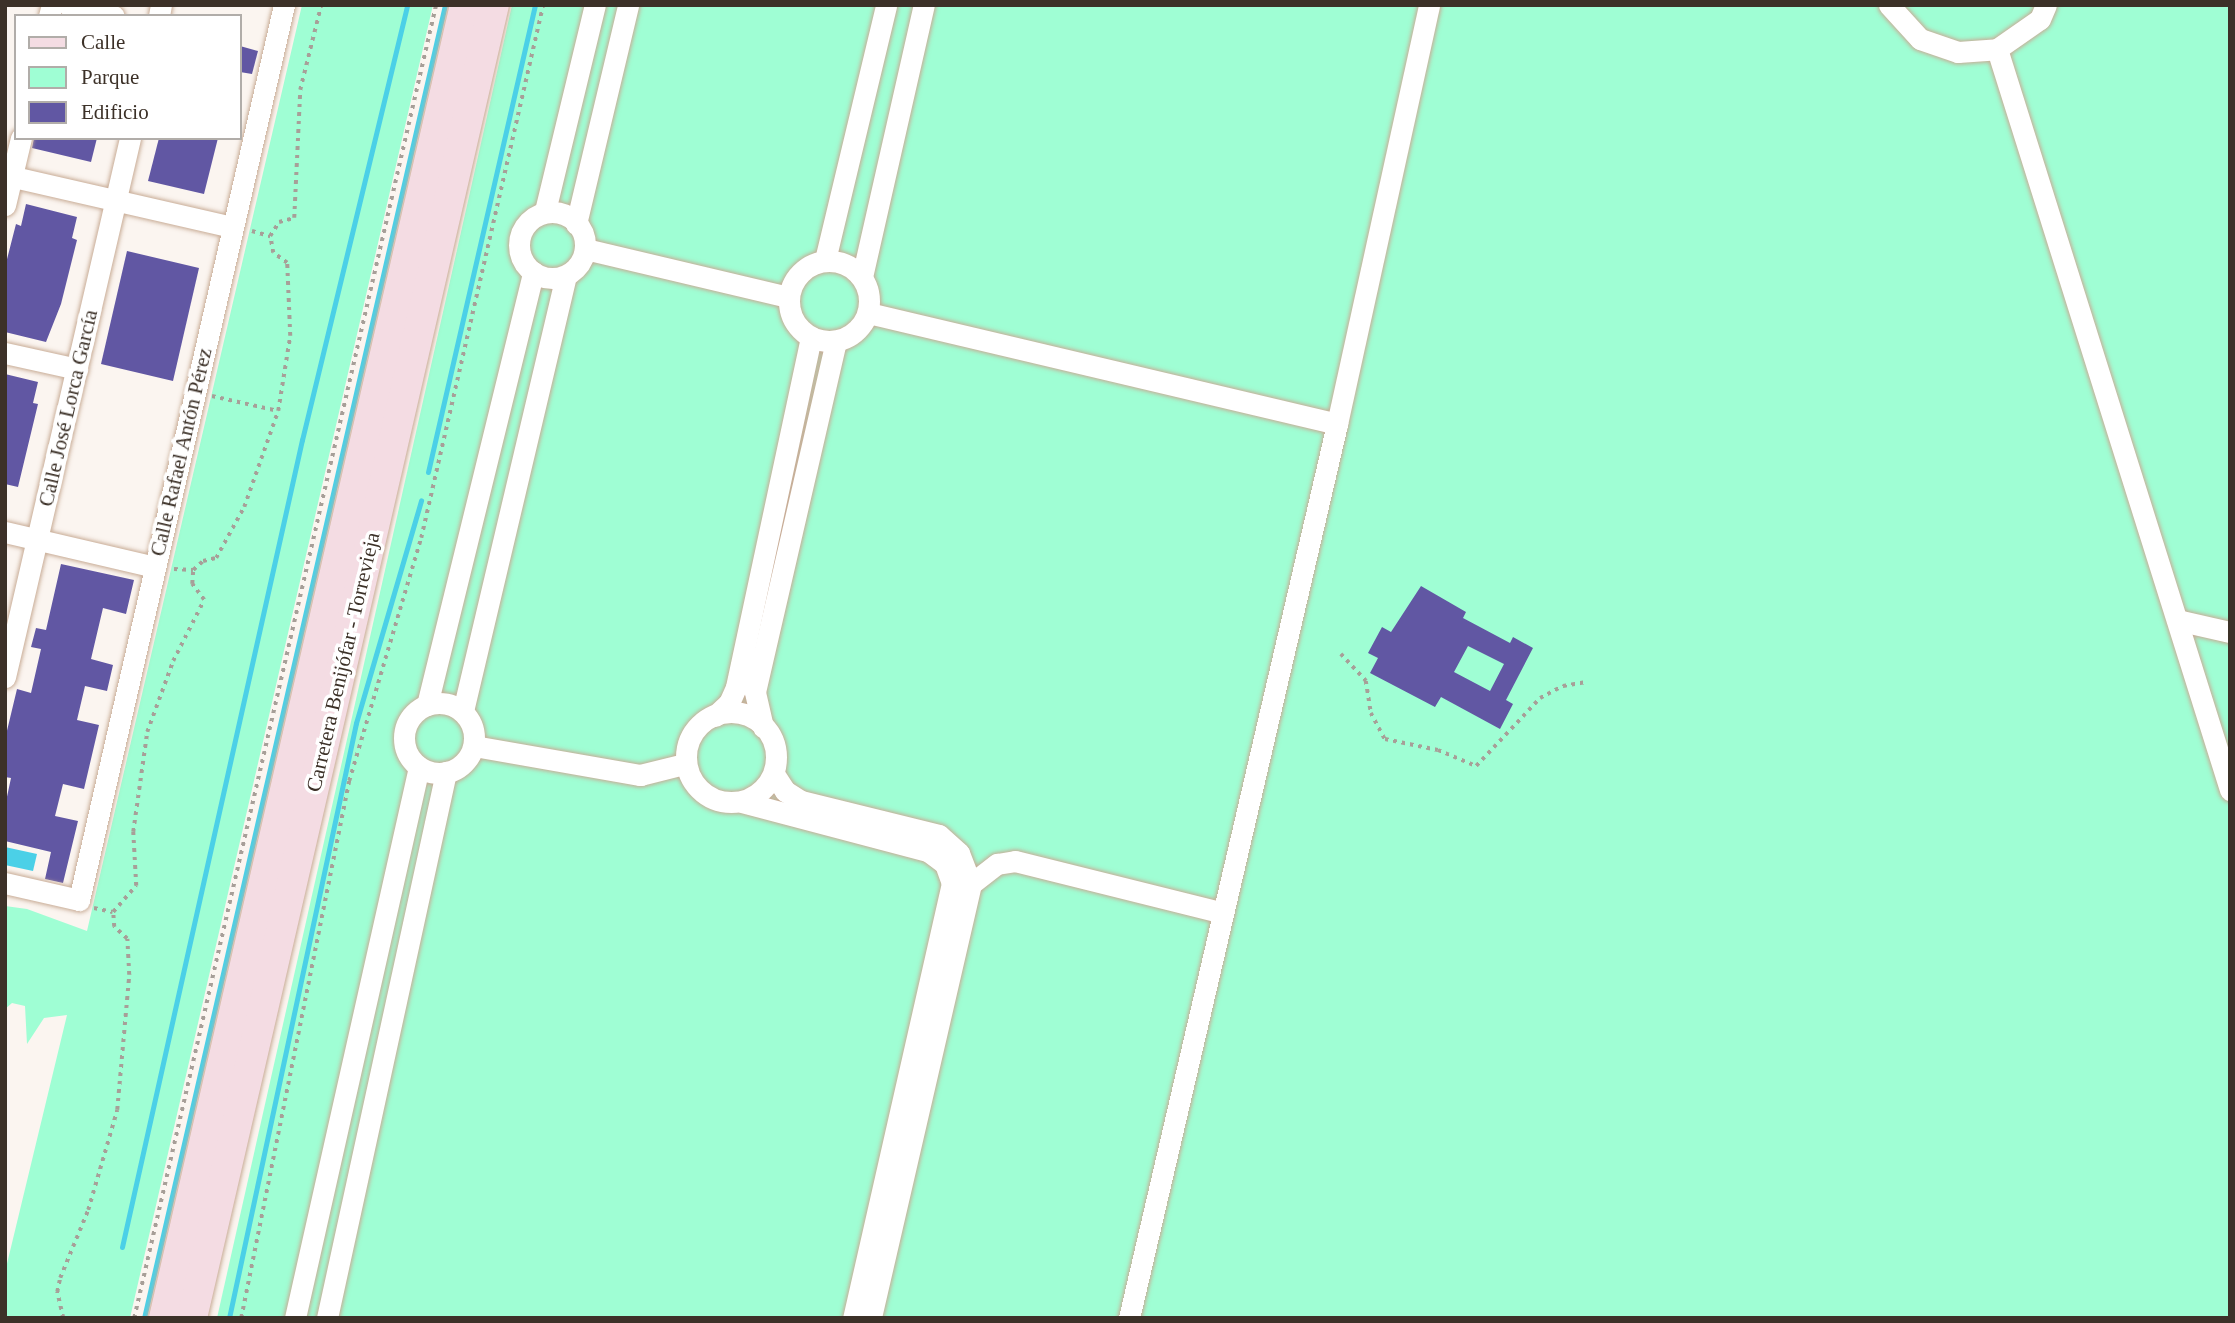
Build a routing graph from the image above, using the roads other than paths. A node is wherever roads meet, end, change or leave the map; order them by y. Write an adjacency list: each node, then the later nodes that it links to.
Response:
1 (68, 5): 12 (street)
2 (284, 5): 21 (street, Calle Rafael Antón Pérez)
3 (466, 5): 54 (main road, Carretera Benijófar - Torrevieja)
4 (494, 5): 55 (main road, Carretera Benijófar - Torrevieja)
5 (595, 5): 19 (street)
6 (628, 5): 20 (street)
7 (886, 5): 23 (street)
8 (924, 5): 26 (street)
9 (1429, 5): 33 (street)
10 (1889, 5): 13 (street)
11 (2046, 5): 13 (street)
12 (106, 14)
13 (1997, 48): 37 (street)
14 (20, 140): 16 (street)
15 (130, 140): 17 (street, Calle José Lorca García)
16 (9, 176): 17 (street); 18 (street)
17 (116, 200): 21 (street); 32 (street, Calle José Lorca García)
18 (5, 205)
19 (545, 211): 20 (street); 24 (street)
20 (576, 223): 22 (street)
21 (232, 227): 36 (street, Calle Rafael Antón Pérez)
22 (585, 248): 25 (street); 27 (street)
23 (825, 260): 26 (street); 27 (street)
24 (533, 272): 25 (street); 40 (street)
25 (566, 276): 41 (street)
26 (862, 277): 28 (street)
27 (788, 297): 29 (street)
28 (868, 313): 30 (street); 33 (street)
29 (811, 337): 30 (street); 42 (street)
30 (836, 341): 43 (street)
31 (5, 353): 32 (street)
32 (77, 369): 35 (street, Calle José Lorca García)
33 (1337, 425): 53 (street)
34 (5, 532): 35 (street)
35 (37, 540): 36 (street); 39 (street, Calle José Lorca García)
36 (155, 567): 51 (street, Calle Rafael Antón Pérez)
37 (2177, 620): 38 (street); 49 (street)
38 (2230, 632)
39 (5, 677)
40 (427, 705): 41 (street); 46 (street)
41 (463, 711): 44 (street)
42 (715, 716): 43 (street); 45 (street)
43 (763, 727): 48 (street)
44 (474, 746): 45 (street); 47 (street)
45 (684, 764): 50 (street)
46 (419, 766): 47 (street); 56 (street)
47 (446, 772): 57 (street)
48 (774, 774): 50 (street); 52 (street)
49 (2230, 790)
50 (742, 802): 58 (street)
51 (5, 883)
52 (971, 884): 53 (street); 59 (street)
53 (1223, 913): 60 (street)
54 (164, 1318)
55 (192, 1318)
56 (295, 1318)
57 (327, 1318)
58 (853, 1318)
59 (871, 1318)
60 (1129, 1318)

